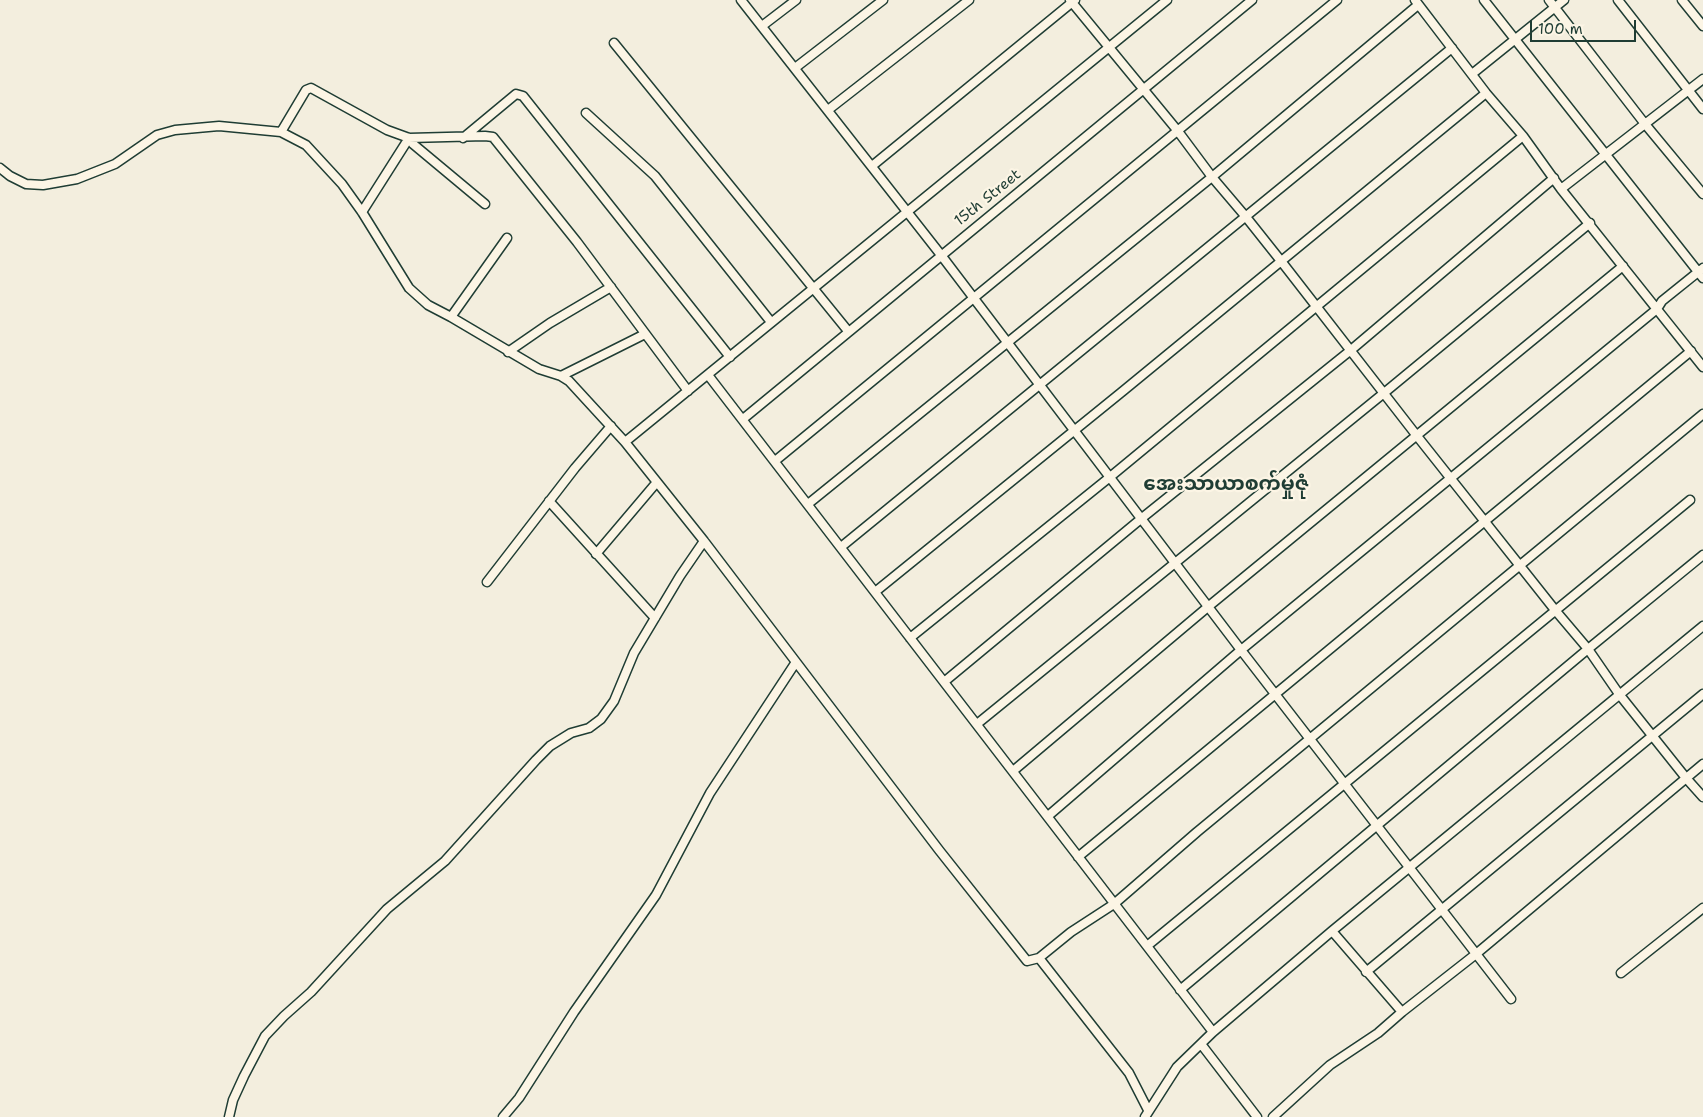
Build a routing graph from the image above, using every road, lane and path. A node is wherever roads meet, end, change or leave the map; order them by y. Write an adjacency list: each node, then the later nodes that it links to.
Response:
1 (741, 0): 16 (street)
2 (796, 0): 16 (street)
3 (883, 0): 22 (street)
4 (969, 0): 29 (street)
5 (1167, 0): 20 (street)
6 (1252, 0): 25 (street, 15th Street)
7 (1337, 0): 32 (street)
8 (1484, 0): 18 (street)
9 (1549, 0): 15 (street)
10 (1564, 0): 15 (street)
11 (1618, 0): 26 (street)
12 (1682, 0): 17 (street)
13 (1072, 1): 20 (street); 38 (street)
14 (1416, 2): 21 (street); 40 (street)
15 (1555, 7): 18 (street); 31 (street)
16 (762, 26): 22 (street)
17 (1703, 26)
18 (1514, 39): 23 (street); 37 (street)
19 (614, 43): 55 (street)
20 (1110, 47): 25 (street); 45 (street)
21 (1452, 48): 23 (street); 47 (street)
22 (795, 68): 29 (street)
23 (1472, 74): 27 (street)
24 (1703, 79): 26 (street)
25 (1144, 90): 32 (street); 50 (street, 15th Street)
26 (1688, 90): 28 (street); 31 (street)
27 (1486, 93): 34 (street); 51 (street)
28 (1703, 109)
29 (828, 110): 38 (street)
30 (586, 113): 60 (street)
31 (1645, 124): 37 (street); 43 (street)
32 (1177, 130): 40 (street); 56 (street)
33 (282, 132): 35 (street); 39 (street); 46 (street)
34 (1523, 136): 41 (street); 57 (street)
35 (409, 138): 36 (street); 44 (street); 46 (street)
36 (463, 138): 54 (street); 67 (street)
37 (1605, 155): 42 (street); 53 (street)
38 (872, 166): 45 (street)
39 (0, 168)
40 (1212, 177): 47 (street); 63 (street)
41 (1554, 178): 42 (street); 64 (street)
42 (1561, 189): 48 (street)
43 (1703, 194)
44 (485, 204)
45 (907, 211): 50 (street); 55 (street)
46 (362, 212): 59 (street)
47 (1246, 216): 51 (street); 71 (street)
48 (1590, 223): 52 (street); 73 (street)
49 (507, 238): 59 (street)
50 (941, 255): 56 (street); 61 (street, 15th Street)
51 (1282, 261): 57 (street); 77 (street)
52 (1623, 266): 58 (street); 78 (street)
53 (1701, 273): 58 (street)
54 (611, 287): 62 (street); 66 (street)
55 (814, 288): 60 (street); 61 (street)
56 (973, 297): 63 (street); 80 (street)
57 (1317, 306): 64 (street); 81 (street)
58 (1657, 309): 65 (street); 82 (street)
59 (451, 317): 66 (street)
60 (771, 322): 67 (street)
61 (848, 331): 75 (street, 15th Street)
62 (645, 334): 70 (street); 72 (street)
63 (1007, 342): 71 (street); 86 (street)
64 (1351, 350): 73 (street); 87 (street)
65 (1691, 351): 68 (street); 88 (street)
66 (508, 352): 70 (street)
67 (730, 357): 69 (street)
68 (1703, 366)
69 (708, 375): 72 (street); 75 (street)
70 (561, 376): 76 (street)
71 (1040, 385): 77 (street); 90 (street)
72 (688, 391): 79 (street)
73 (1384, 393): 78 (street); 93 (street)
74 (1703, 414): 94 (street)
75 (742, 419): 80 (street)
76 (611, 426): 79 (street); 85 (street)
77 (1074, 430): 81 (street); 96 (street)
78 (1417, 436): 82 (street); 97 (street)
79 (625, 442): 83 (street)
80 (775, 461): 86 (street)
81 (1110, 477): 87 (street); 101 (street)
82 (1451, 477): 88 (street); 103 (street)
83 (657, 482): 89 (street); 91 (street)
84 (1690, 500): 98 (street)
85 (549, 501): 91 (street); 95 (street)
86 (808, 504): 90 (street)
87 (1142, 518): 93 (street); 105 (street)
88 (1485, 521): 94 (street); 106 (street)
89 (704, 541): 99 (street); 104 (street)
90 (841, 547): 96 (street)
91 (596, 554): 99 (street)
92 (1703, 556): 102 (street)
93 (1176, 563): 97 (street); 109 (street)
94 (1519, 564): 98 (street); 111 (street)
95 (487, 582)
96 (875, 592): 101 (street)
97 (1209, 606): 103 (street); 113 (street)
98 (1555, 610): 102 (street); 115 (street)
99 (655, 618): 136 (street)
100 (1703, 626): 107 (street)
101 (910, 638): 105 (street)
102 (1588, 649): 107 (street); 118 (street)
103 (1241, 650): 106 (street); 117 (street)
104 (796, 662): 127 (street); 137 (street)
105 (944, 682): 109 (street)
106 (1276, 693): 111 (street); 119 (street)
107 (1619, 694): 110 (street); 120 (street)
108 (1703, 694): 110 (street)
109 (977, 724): 113 (street)
110 (1653, 736): 114 (street); 123 (street)
111 (1311, 738): 115 (street); 121 (street)
112 (1703, 764): 114 (street)
113 (1012, 771): 117 (street)
114 (1686, 778): 116 (street); 126 (street)
115 (1346, 784): 118 (street); 125 (street)
116 (1703, 797)
117 (1048, 816): 119 (street)
118 (1378, 826): 120 (street); 130 (street)
119 (1078, 857): 121 (street)
120 (1410, 868): 123 (street); 124 (street)
121 (1114, 904): 125 (street); 127 (street)
122 (1703, 908): 129 (street)
123 (1443, 909): 126 (street); 128 (street)
124 (1332, 931): 128 (street); 133 (street)
125 (1147, 946): 130 (street)
126 (1476, 954): 131 (street); 132 (street)
127 (1039, 958): 135 (street)
128 (1366, 972): 132 (street)
129 (1621, 973)
130 (1180, 990): 133 (street)
131 (1511, 999)
132 (1402, 1012): 139 (street)
133 (1213, 1032): 134 (street)
134 (1201, 1044): 135 (street); 138 (street)
135 (1147, 1113)
136 (230, 1117)
137 (503, 1117)
138 (1257, 1117)
139 (1273, 1117)

